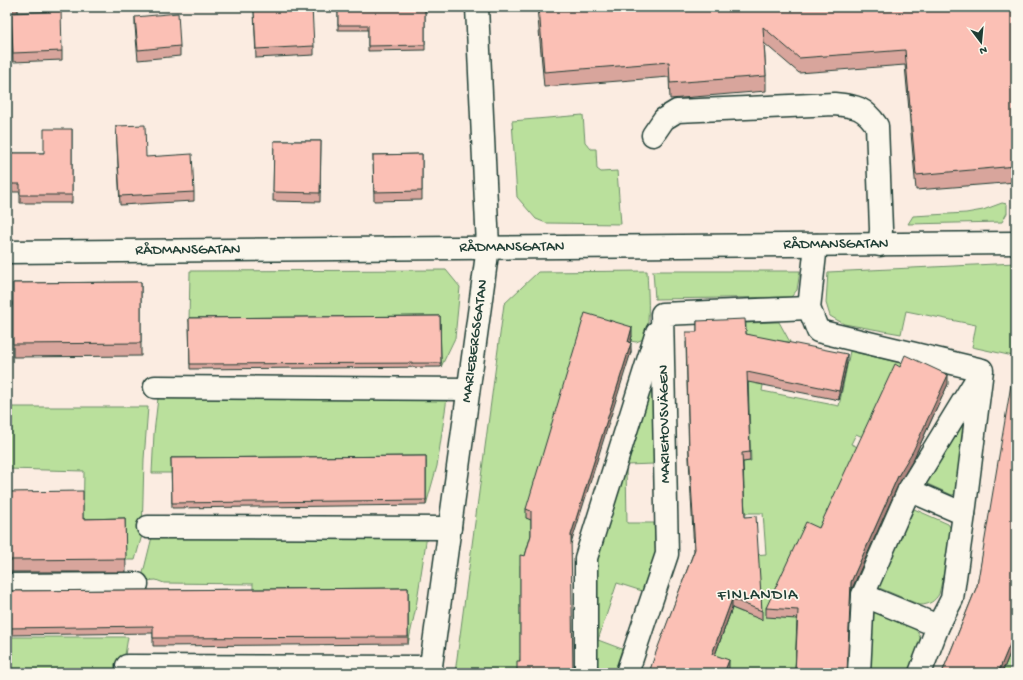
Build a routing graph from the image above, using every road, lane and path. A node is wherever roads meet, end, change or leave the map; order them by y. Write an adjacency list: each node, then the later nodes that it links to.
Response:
1 (477, 7): 6 (street, MARIEBERGSGATAN)
2 (653, 135): 5 (street)
3 (1016, 243): 5 (street, RÅDMANSGATAN)
4 (816, 245): 5 (street, RÅDMANSGATAN); 6 (street, RÅDMANSGATAN); 8 (street)
5 (880, 245)
6 (488, 247): 7 (street, RÅDMANSGATAN); 12 (street, MARIEBERGSGATAN)
7 (7, 252)
8 (809, 308): 9 (street); 10 (street)
9 (662, 314): 23 (street); 24 (street, MARIEHOVSVÄGEN)
10 (982, 370): 13 (street); 14 (street)
11 (155, 387): 12 (street)
12 (468, 389): 16 (street, MARIEBERGSGATAN)
13 (909, 490): 14 (street); 19 (street)
14 (964, 514): 20 (street)
15 (148, 527): 16 (street)
16 (450, 528): 22 (street, MARIEBERGSGATAN)
17 (137, 584): 18 (street)
18 (7, 585)
19 (863, 595): 20 (street); 25 (street)
20 (938, 626): 26 (street)
21 (127, 666): 22 (street)
22 (431, 670)
23 (586, 673)
24 (627, 673)
25 (859, 673)
26 (920, 673)

